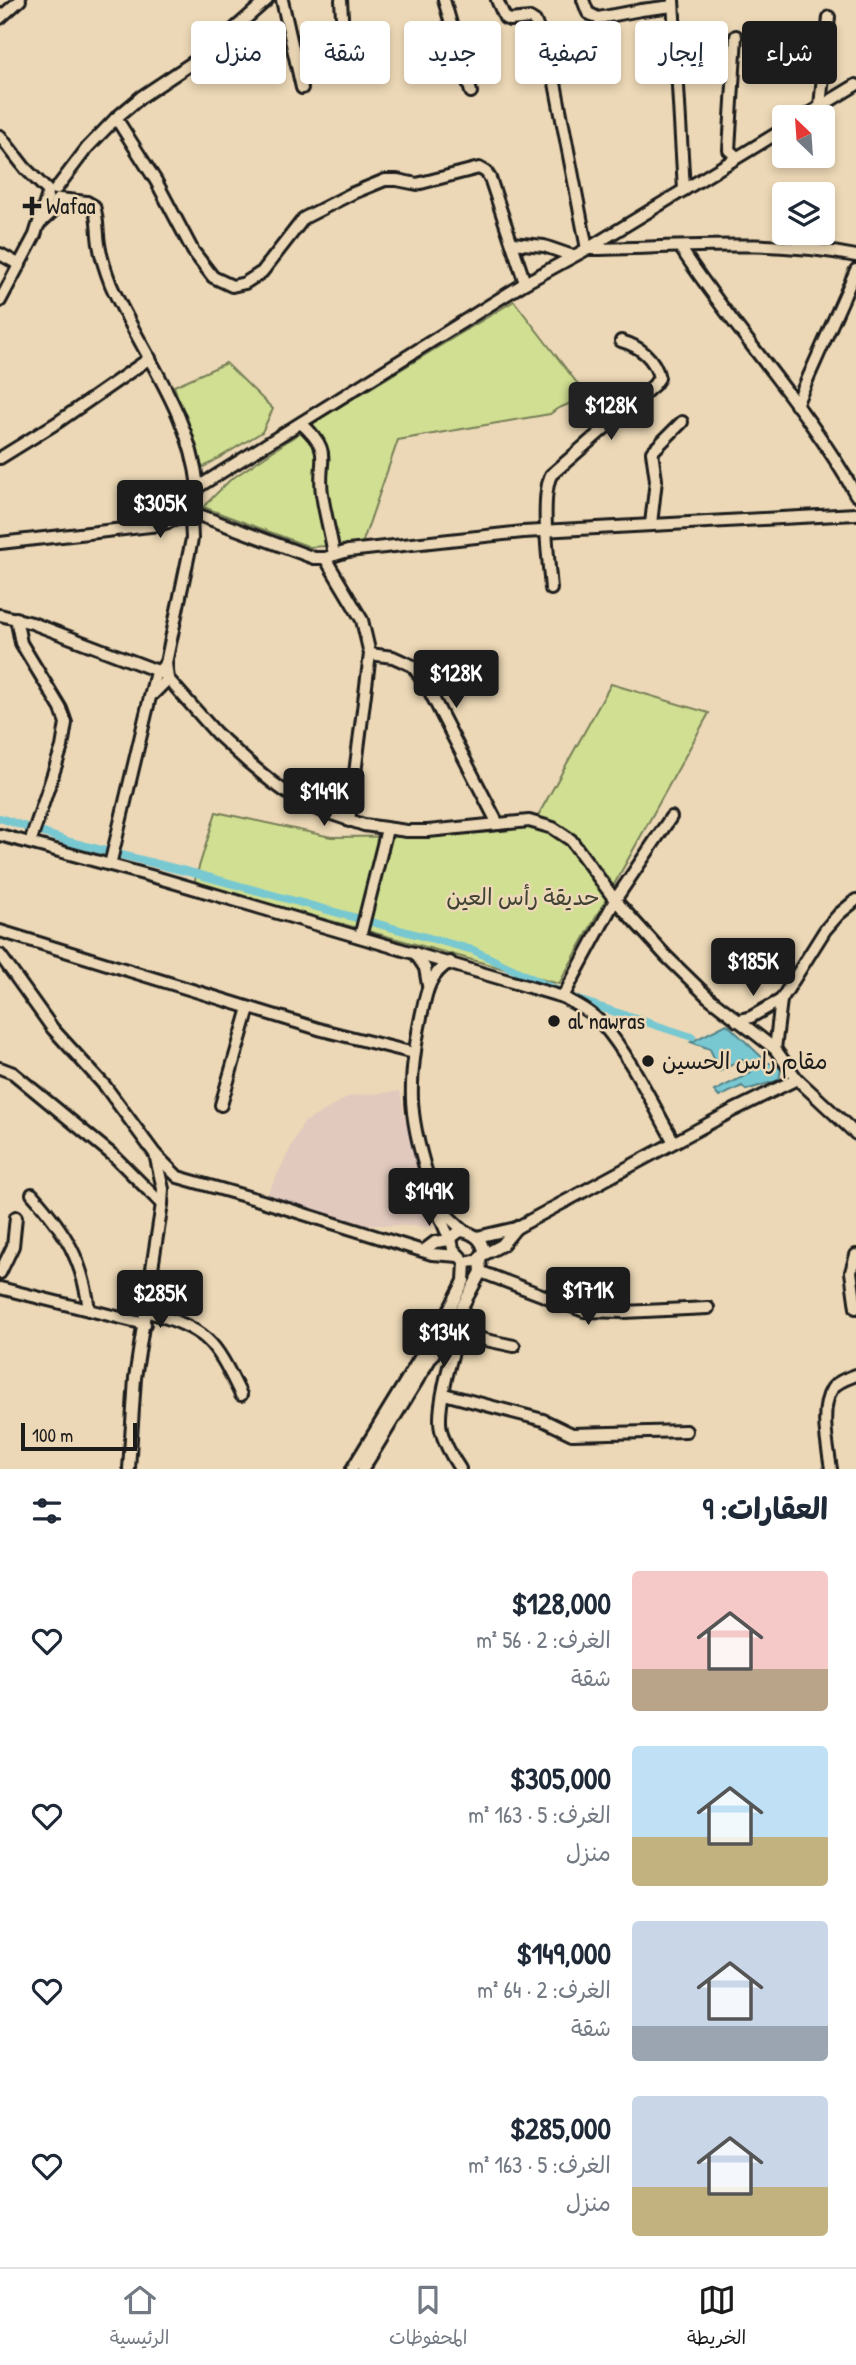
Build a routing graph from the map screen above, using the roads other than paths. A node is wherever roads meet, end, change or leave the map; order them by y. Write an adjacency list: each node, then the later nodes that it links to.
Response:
1 (20, 0): 10 (street)
2 (267, 0): 18 (street)
3 (282, 0): 14 (street)
4 (341, 0): 11 (street)
5 (444, 0): 15 (street)
6 (497, 0): 27 (street)
7 (583, 0): 8 (street)
8 (673, 3): 22 (street)
9 (829, 17): 16 (street)
10 (0, 18)
11 (341, 21)
12 (736, 36): 21 (street)
13 (856, 85): 17 (street)
14 (302, 88)
15 (471, 92)
16 (820, 105)
17 (822, 105)
18 (116, 118): 23 (street); 25 (street)
19 (0, 136): 23 (street)
20 (772, 136): 21 (street)
21 (737, 158): 22 (street)
22 (684, 190): 24 (street)
23 (54, 195): 32 (street); 37 (street)
24 (624, 226): 27 (street); 28 (street)
25 (512, 243): 30 (street); 34 (street)
26 (680, 247): 28 (street); 31 (street); 38 (street)
27 (587, 248): 28 (street); 30 (street)
28 (634, 248)
29 (0, 254): 32 (street)
30 (573, 256): 34 (street)
31 (856, 256)
32 (20, 265): 35 (street)
33 (856, 270): 38 (street)
34 (525, 283): 40 (street)
35 (0, 301)
36 (621, 341): 49 (street)
37 (150, 358): 41 (street); 42 (street)
38 (796, 405): 43 (street)
39 (682, 422): 47 (street)
40 (300, 423): 42 (street); 51 (street)
41 (0, 458)
42 (198, 487): 44 (street)
43 (856, 495)
44 (187, 503): 46 (street); 48 (street)
45 (856, 514): 47 (street)
46 (190, 516): 48 (street); 51 (street); 58 (street)
47 (651, 524): 49 (street)
48 (127, 527): 50 (street)
49 (547, 530): 51 (street); 52 (street)
50 (0, 543)
51 (329, 557): 57 (street)
52 (551, 589)
53 (0, 615): 54 (street)
54 (16, 618): 55 (street); 56 (street)
55 (32, 623): 56 (street); 58 (street)
56 (21, 643): 65 (street)
57 (370, 654): 62 (street); 63 (street)
58 (157, 669): 59 (street); 59 (street); 60 (street)
59 (169, 683): 60 (street); 62 (street)
60 (152, 694): 67 (street)
61 (671, 817): 68 (street)
62 (349, 821): 64 (street)
63 (498, 824): 64 (street); 68 (street)
64 (387, 829): 71 (street)
65 (33, 833): 66 (street); 67 (street)
66 (0, 835)
67 (112, 854): 71 (street)
68 (615, 900): 76 (street); 79 (street)
69 (856, 900): 77 (street)
70 (0, 931): 78 (street)
71 (361, 933): 72 (street)
72 (415, 953): 74 (street); 75 (street)
73 (0, 955): 87 (street)
74 (450, 962): 75 (street); 76 (street)
75 (428, 985): 81 (street)
76 (563, 997): 86 (street)
77 (780, 1000): 79 (street); 80 (street)
78 (249, 1008): 81 (street); 84 (street)
79 (737, 1021): 80 (street)
80 (775, 1049): 83 (street)
81 (414, 1053): 92 (street)
82 (0, 1069): 91 (street)
83 (797, 1079): 85 (street); 86 (street)
84 (221, 1105)
85 (856, 1135)
86 (674, 1142): 95 (street)
87 (155, 1154): 88 (street); 89 (street)
88 (178, 1177): 89 (street); 99 (street)
89 (163, 1189): 91 (street)
90 (32, 1194): 109 (street)
91 (162, 1204): 110 (street)
92 (437, 1206): 94 (street); 96 (street)
93 (16, 1217): 104 (street)
94 (440, 1220): 98 (street); 99 (street)
95 (516, 1228): 97 (street); 101 (street)
96 (464, 1231): 97 (street); 98 (street)
97 (477, 1237): 101 (street)
98 (451, 1240): 99 (street); 102 (street)
99 (427, 1248): 102 (street)
100 (856, 1255): 108 (street)
101 (482, 1257): 102 (street); 103 (street)
102 (462, 1259): 106 (street)
103 (481, 1272): 106 (street); 107 (street)
104 (0, 1273)
105 (0, 1288): 109 (street)
106 (458, 1305): 112 (street); 117 (street)
107 (708, 1308)
108 (856, 1308)
109 (89, 1310): 111 (street)
110 (146, 1311): 111 (street); 116 (street)
111 (145, 1324): 119 (street)
112 (458, 1334): 113 (street); 115 (street)
113 (514, 1346)
114 (856, 1375): 123 (street)
115 (444, 1394): 118 (street); 122 (street)
116 (241, 1395)
117 (399, 1403): 120 (street); 121 (street)
118 (686, 1431)
119 (128, 1469)
120 (352, 1469)
121 (363, 1469)
122 (460, 1469)
123 (831, 1469)

